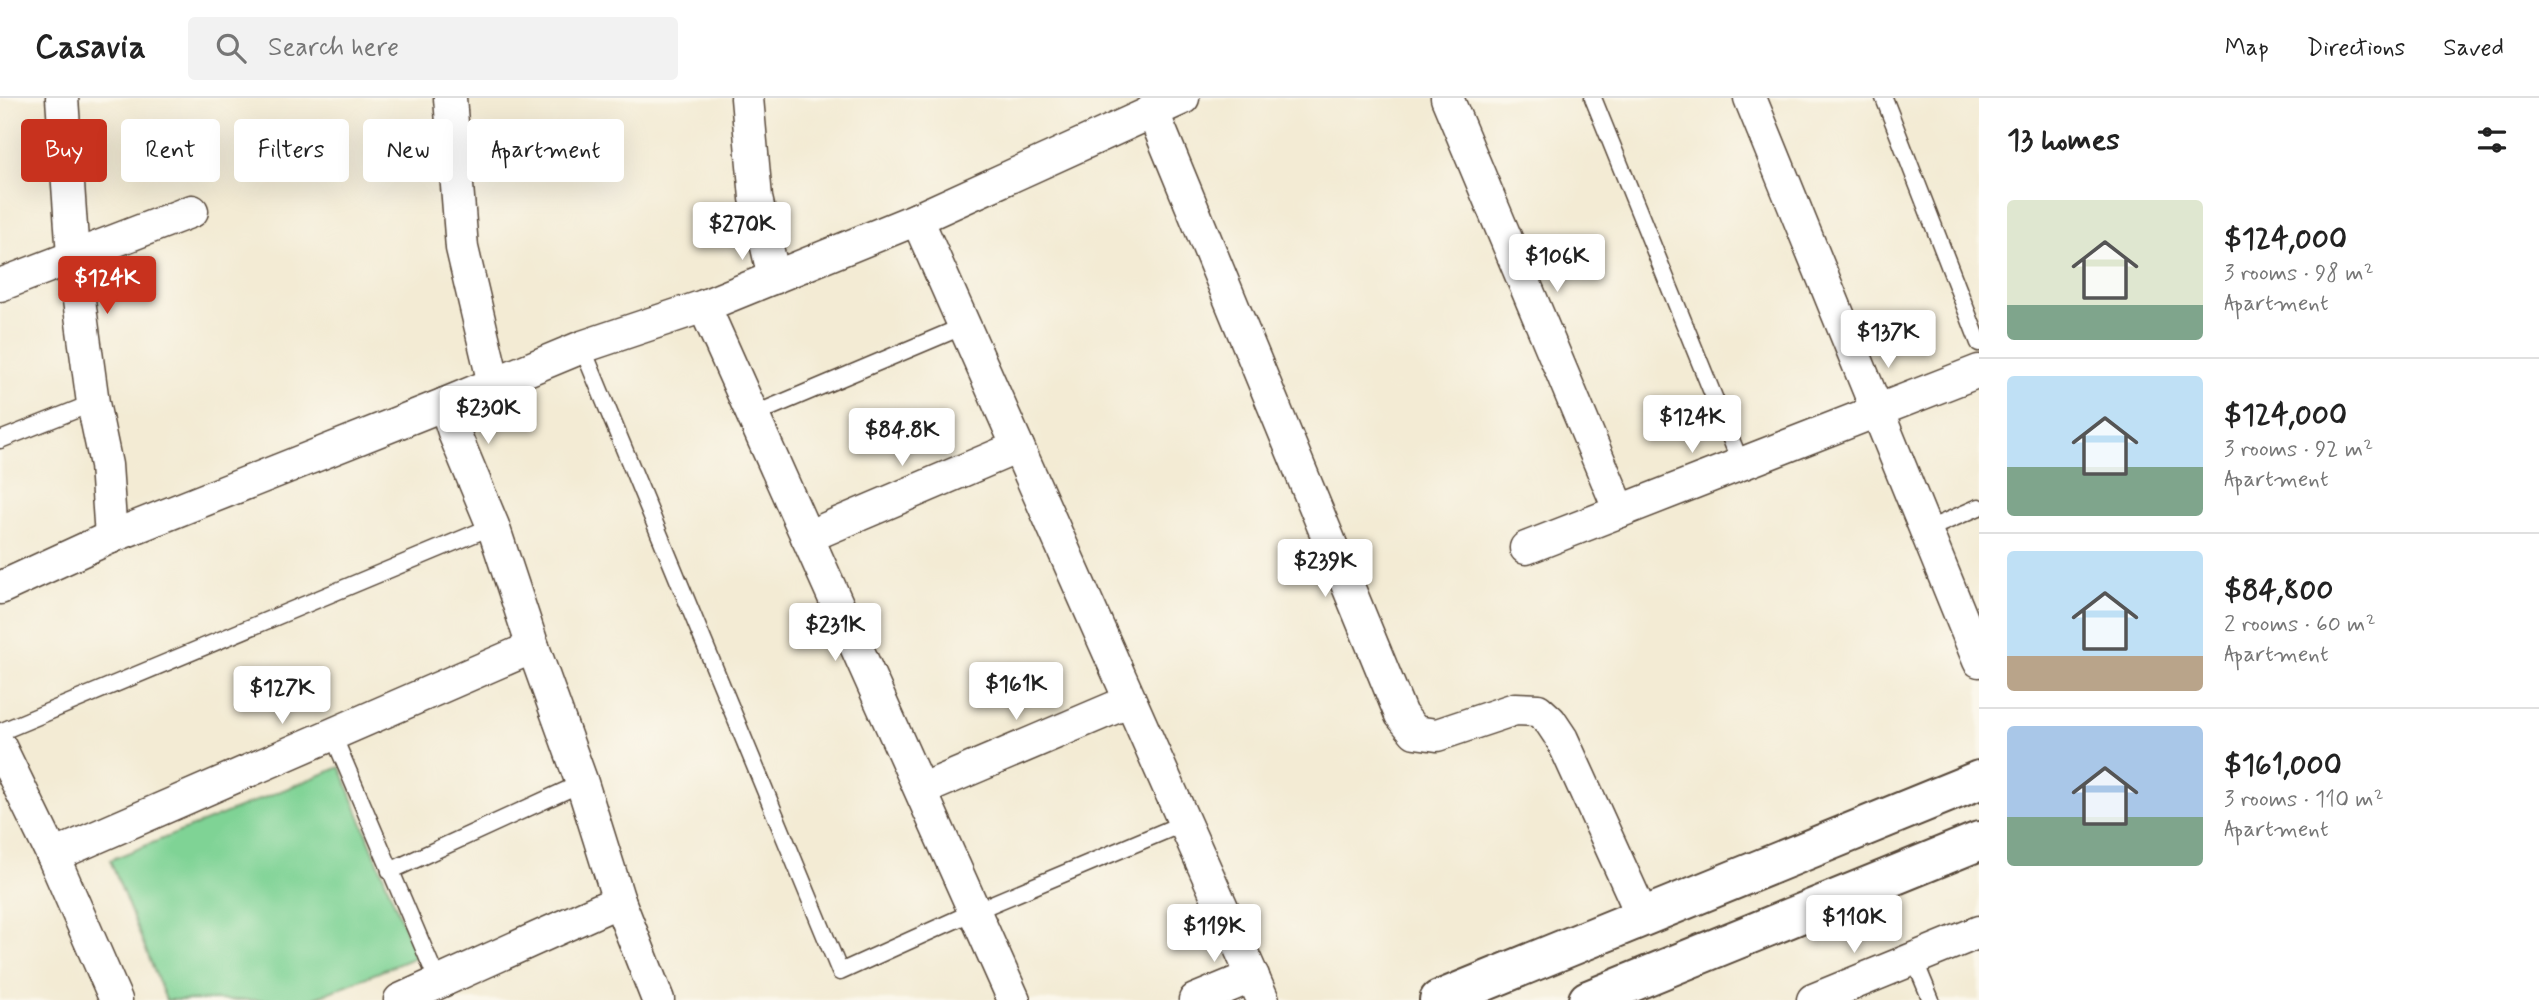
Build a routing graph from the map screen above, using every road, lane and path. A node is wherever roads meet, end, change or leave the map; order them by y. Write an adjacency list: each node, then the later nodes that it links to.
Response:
1 (62, 98): 11 (street)
2 (450, 98): 19 (street)
3 (747, 98): 12 (street)
4 (1447, 98): 28 (street)
5 (1593, 98): 26 (lane)
6 (1750, 98): 22 (street)
7 (1884, 98): 16 (lane)
8 (1171, 102): 10 (street); 50 (street)
9 (192, 211): 11 (street)
10 (916, 219): 12 (street); 15 (street)
11 (73, 256): 13 (street); 20 (street)
12 (774, 278): 14 (street)
13 (0, 285)
14 (704, 306): 17 (street); 23 (street)
15 (964, 326): 23 (lane); 25 (street)
16 (1979, 343)
17 (582, 347): 19 (street); 49 (lane)
18 (1979, 371): 22 (street)
19 (494, 384): 21 (street)
20 (93, 403): 24 (lane); 31 (street)
21 (445, 404): 29 (street); 31 (street)
22 (1877, 413): 26 (street); 30 (street)
23 (753, 415): 32 (street)
24 (0, 440)
25 (1018, 447): 32 (street); 37 (street)
26 (1741, 464): 28 (street)
27 (1979, 507): 30 (lane)
28 (1620, 511): 33 (street)
29 (494, 526): 35 (street); 38 (lane)
30 (1924, 531): 36 (street)
31 (111, 537): 34 (street)
32 (807, 537): 43 (street)
33 (1525, 548)
34 (0, 588)
35 (533, 647): 39 (street); 42 (street)
36 (1979, 661)
37 (1130, 701): 43 (street); 44 (street)
38 (0, 732)
39 (332, 733): 46 (street); 47 (lane)
40 (0, 747): 46 (street)
41 (1979, 780): 50 (highway)
42 (582, 783): 47 (lane); 48 (street)
43 (922, 790): 49 (street)
44 (1184, 823): 49 (lane); 54 (street)
45 (1979, 841): 61 (highway)
46 (53, 856): 55 (street)
47 (390, 871): 53 (lane)
48 (619, 901): 53 (street); 57 (street)
49 (975, 911): 58 (street)
50 (1642, 915): 60 (highway)
51 (1979, 932): 52 (street)
52 (1914, 959): 62 (street); 63 (lane)
53 (439, 984): 56 (street)
54 (1258, 988): 59 (street)
55 (116, 1000)
56 (400, 1000)
57 (658, 1000)
58 (1014, 1000)
59 (1195, 1000)
60 (1439, 1000)
61 (1588, 1000)
62 (1814, 1000)
63 (1931, 1000)

